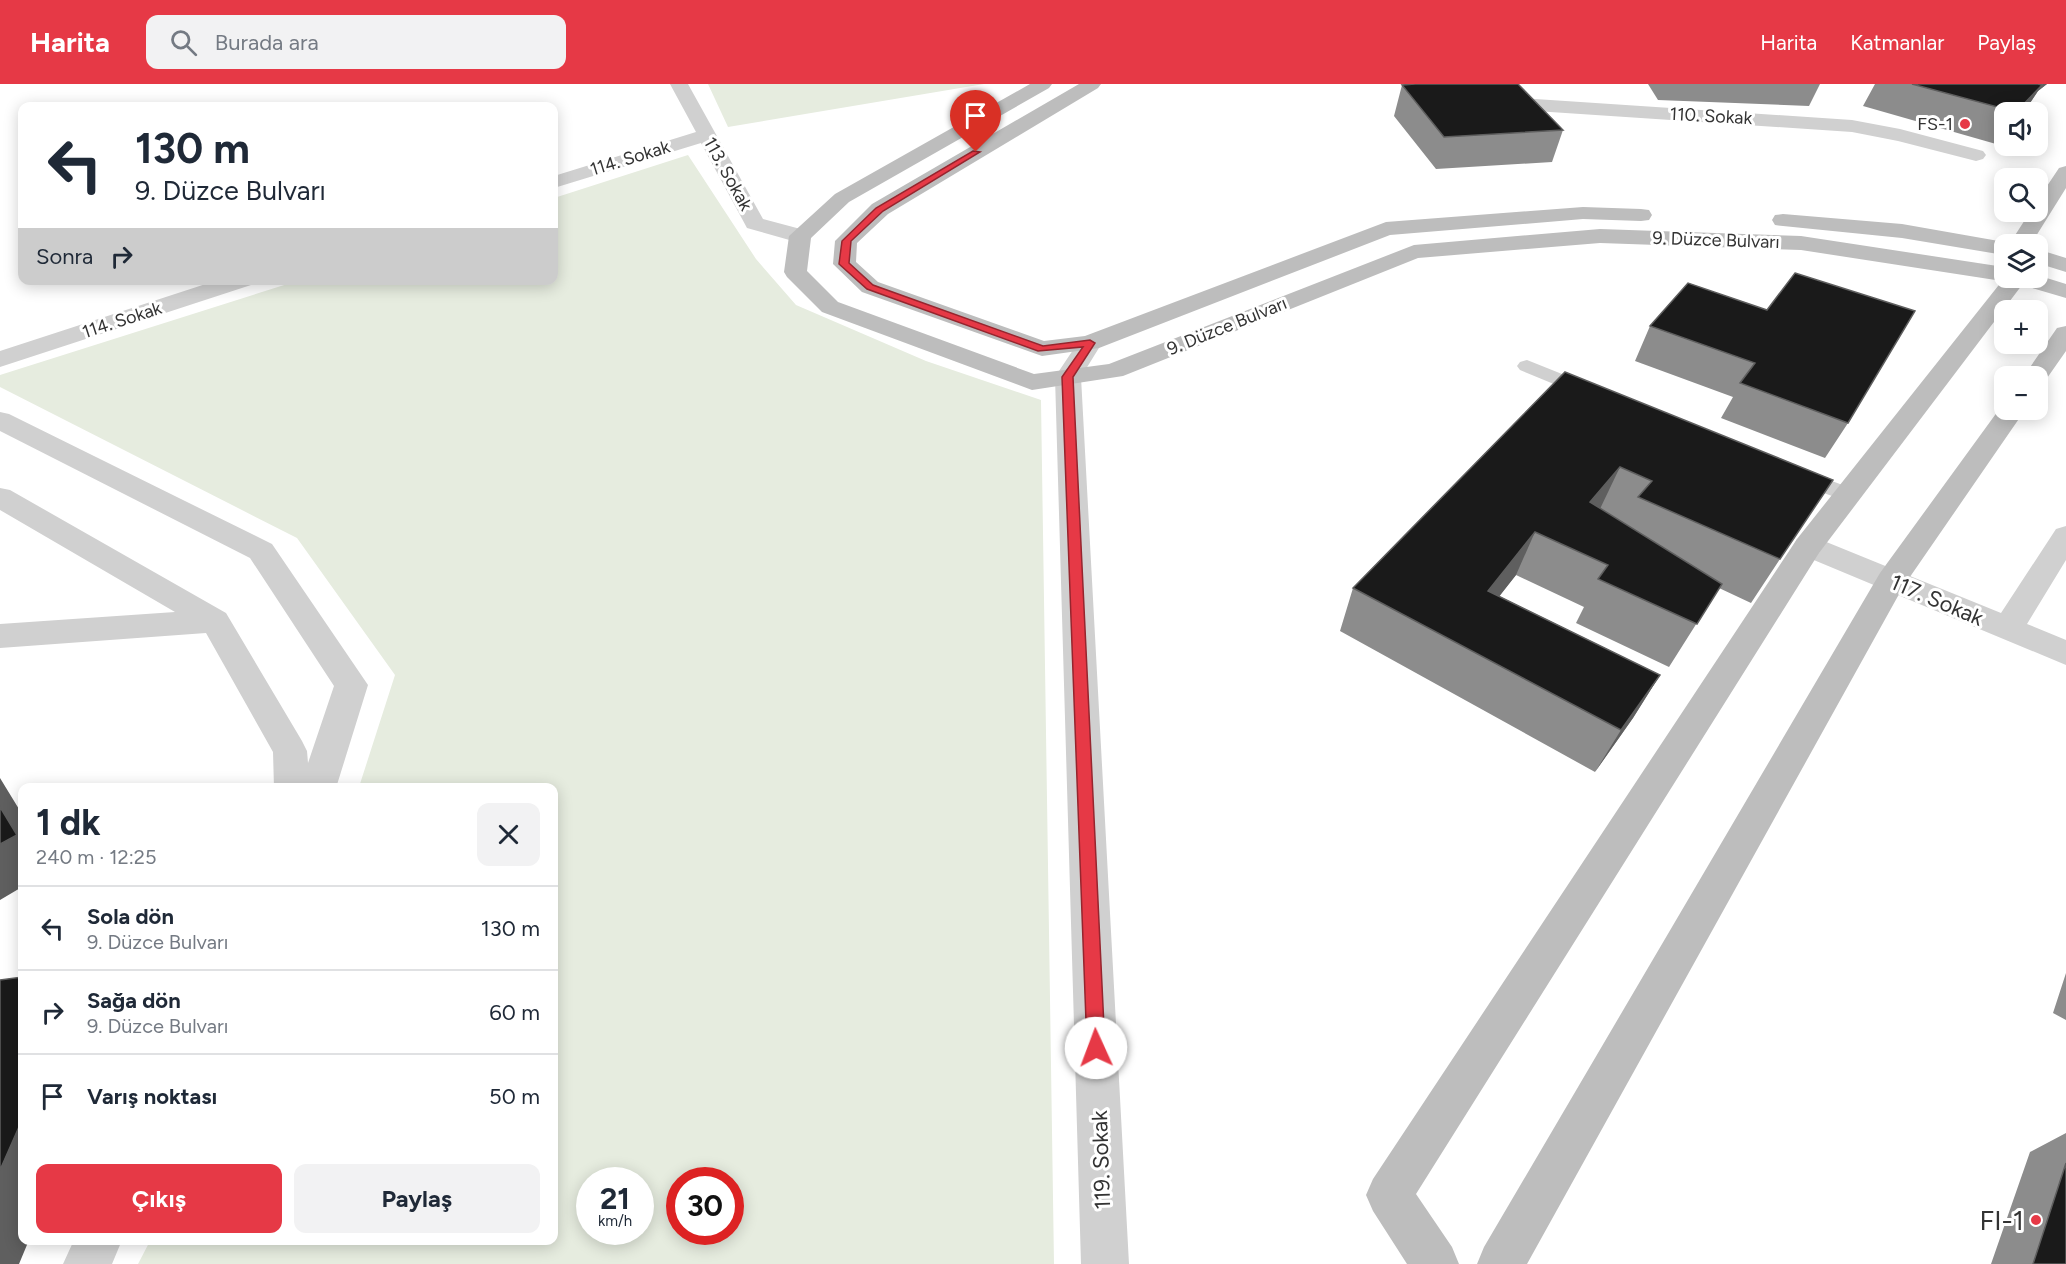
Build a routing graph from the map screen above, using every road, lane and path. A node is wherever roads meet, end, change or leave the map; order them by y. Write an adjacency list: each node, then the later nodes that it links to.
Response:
1 (680, 84): 5 (street, 113. Sokak)
2 (1043, 84): 12 (main road)
3 (1092, 84): 22 (main road, 9. Düzce Bulvarı)
4 (1446, 84): 6 (street, 110. Sokak)
5 (706, 135): 8 (street, 114. Sokak); 12 (street, 113. Sokak)
6 (1976, 155)
7 (2066, 172): 11 (main road)
8 (558, 181)
9 (1664, 216): 22 (main road, 9. Düzce Bulvarı)
10 (1756, 219): 13 (main road, 9. Düzce Bulvarı)
11 (2026, 234)
12 (800, 236): 26 (main road, 9. Düzce Bulvarı)
13 (1994, 246)
14 (2048, 259): 15 (main road)
15 (2066, 265)
16 (1994, 272): 26 (main road, 9. Düzce Bulvarı)
17 (228, 285): 23 (street, 114. Sokak)
18 (2048, 286): 20 (main road)
19 (2008, 288): 31 (main road)
20 (2066, 291)
21 (2066, 333): 25 (main road)
22 (1090, 343): 26 (street)
23 (0, 359)
24 (1527, 366): 27 (lane)
25 (2043, 366)
26 (1068, 377): 44 (street, 119. Sokak)
27 (1604, 397)
28 (0, 420): 41 (street)
29 (2005, 420): 35 (main road)
30 (1781, 468): 31 (lane)
31 (1848, 495): 34 (main road)
32 (0, 497): 36 (street)
33 (2066, 536): 37 (street)
34 (1808, 546): 35 (street, 117. Sokak); 45 (main road)
35 (1891, 581): 37 (street, 117. Sokak); 46 (main road)
36 (215, 621): 38 (street); 40 (street)
37 (2007, 629): 39 (street, 117. Sokak)
38 (0, 636)
39 (2066, 653)
40 (292, 783)
41 (320, 783)
42 (96, 1245): 43 (street)
43 (87, 1264)
44 (1105, 1264)
45 (1435, 1264)
46 (1501, 1264)

